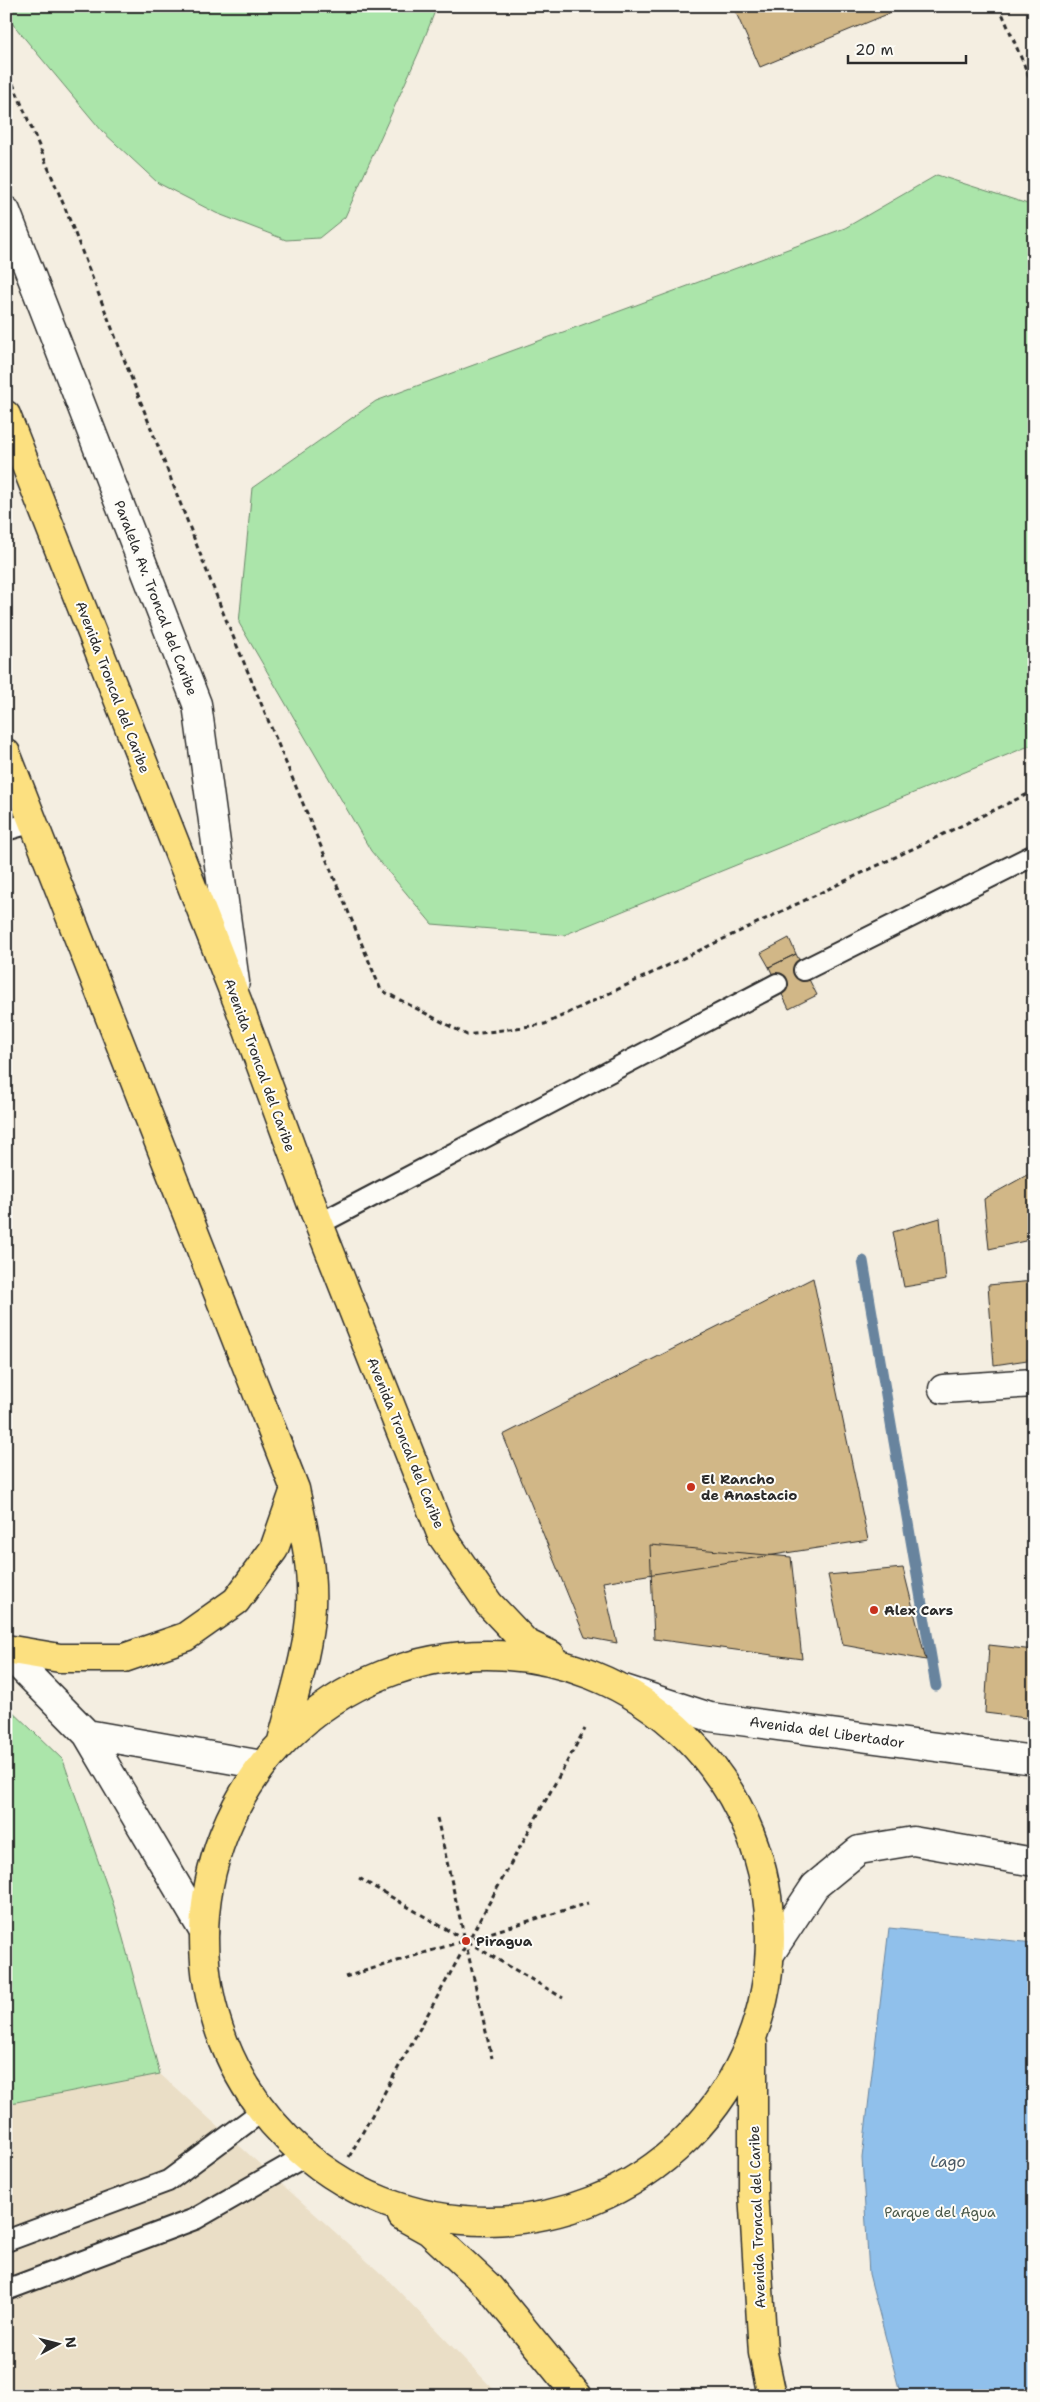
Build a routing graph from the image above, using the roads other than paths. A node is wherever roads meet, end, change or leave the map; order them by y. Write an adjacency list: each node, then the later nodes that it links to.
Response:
1 (6, 211): 9 (street, Paralela Av. Troncal del Caribe)
2 (6, 414): 9 (highway, Avenida Troncal del Caribe)
3 (6, 753): 4 (highway)
4 (34, 822): 5 (lane); 13 (highway)
5 (6, 830)
6 (1034, 856): 7 (lane)
7 (804, 970)
8 (777, 984): 10 (lane)
9 (238, 1003): 10 (highway, Avenida Troncal del Caribe)
10 (319, 1224): 15 (highway, Avenida Troncal del Caribe)
11 (1034, 1383): 12 (street)
12 (943, 1389)
13 (295, 1489): 14 (highway); 18 (highway)
14 (6, 1650): 17 (street)
15 (577, 1668): 16 (highway); 18 (highway)
16 (624, 1689): 19 (street, Avenida del Libertador); 23 (highway)
17 (87, 1734): 20 (street); 22 (street)
18 (282, 1741): 20 (highway)
19 (1034, 1760)
20 (262, 1765): 22 (highway)
21 (1034, 1862): 23 (street)
22 (204, 1932): 25 (highway)
23 (770, 1954): 24 (highway)
24 (753, 2037): 27 (highway); 31 (highway, Avenida Troncal del Caribe)
25 (262, 2111): 26 (highway); 28 (lane)
26 (304, 2156): 27 (highway); 29 (lane)
27 (346, 2185): 30 (highway)
28 (6, 2240)
29 (6, 2290)
30 (578, 2396)
31 (772, 2396)

